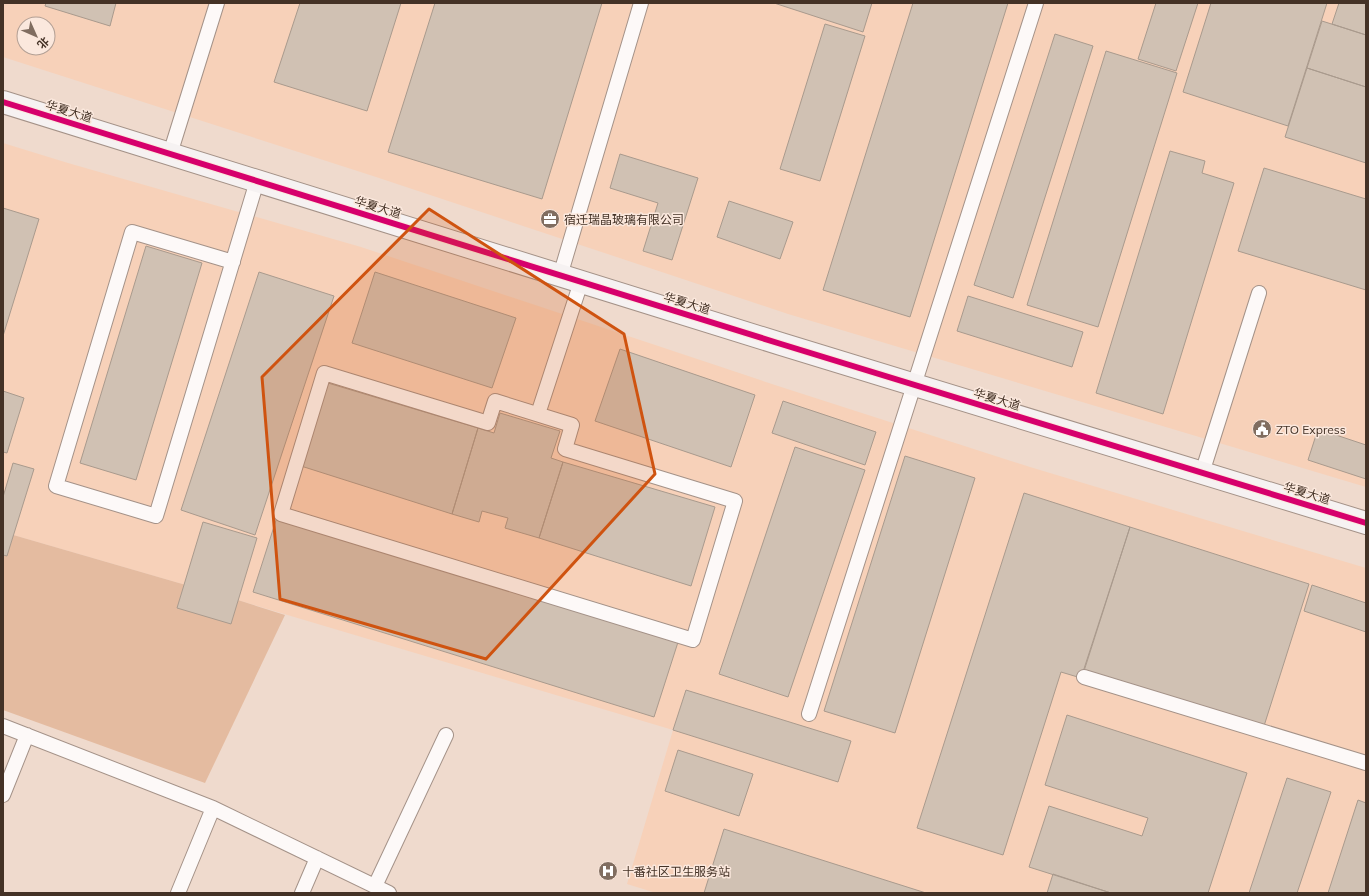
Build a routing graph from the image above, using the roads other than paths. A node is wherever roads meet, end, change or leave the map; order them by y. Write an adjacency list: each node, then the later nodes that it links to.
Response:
1 (218, 3): 5 (lane)
2 (641, 3): 8 (lane)
3 (1036, 3): 11 (lane)
4 (3, 102): 5 (street, 华夏大道)
5 (170, 154): 6 (street, 华夏大道)
6 (257, 181): 7 (lane); 8 (street, 华夏大道)
7 (233, 262): 7 (lane)
8 (560, 276): 9 (street, 华夏大道)
9 (581, 282): 11 (street, 华夏大道); 12 (lane)
10 (1259, 293): 13 (lane)
11 (915, 385): 13 (street, 华夏大道); 16 (lane)
12 (538, 414): 12 (lane)
13 (1202, 473): 14 (street, 华夏大道)
14 (1366, 523)
15 (1084, 677): 20 (lane)
16 (809, 714)
17 (3, 726): 18 (lane)
18 (27, 735): 21 (lane); 22 (lane)
19 (446, 735): 24 (lane)
20 (1366, 763)
21 (3, 795)
22 (213, 808): 23 (lane); 25 (lane)
23 (317, 858): 24 (lane); 26 (lane)
24 (375, 886): 27 (lane)
25 (178, 893)
26 (302, 893)
27 (389, 893)

